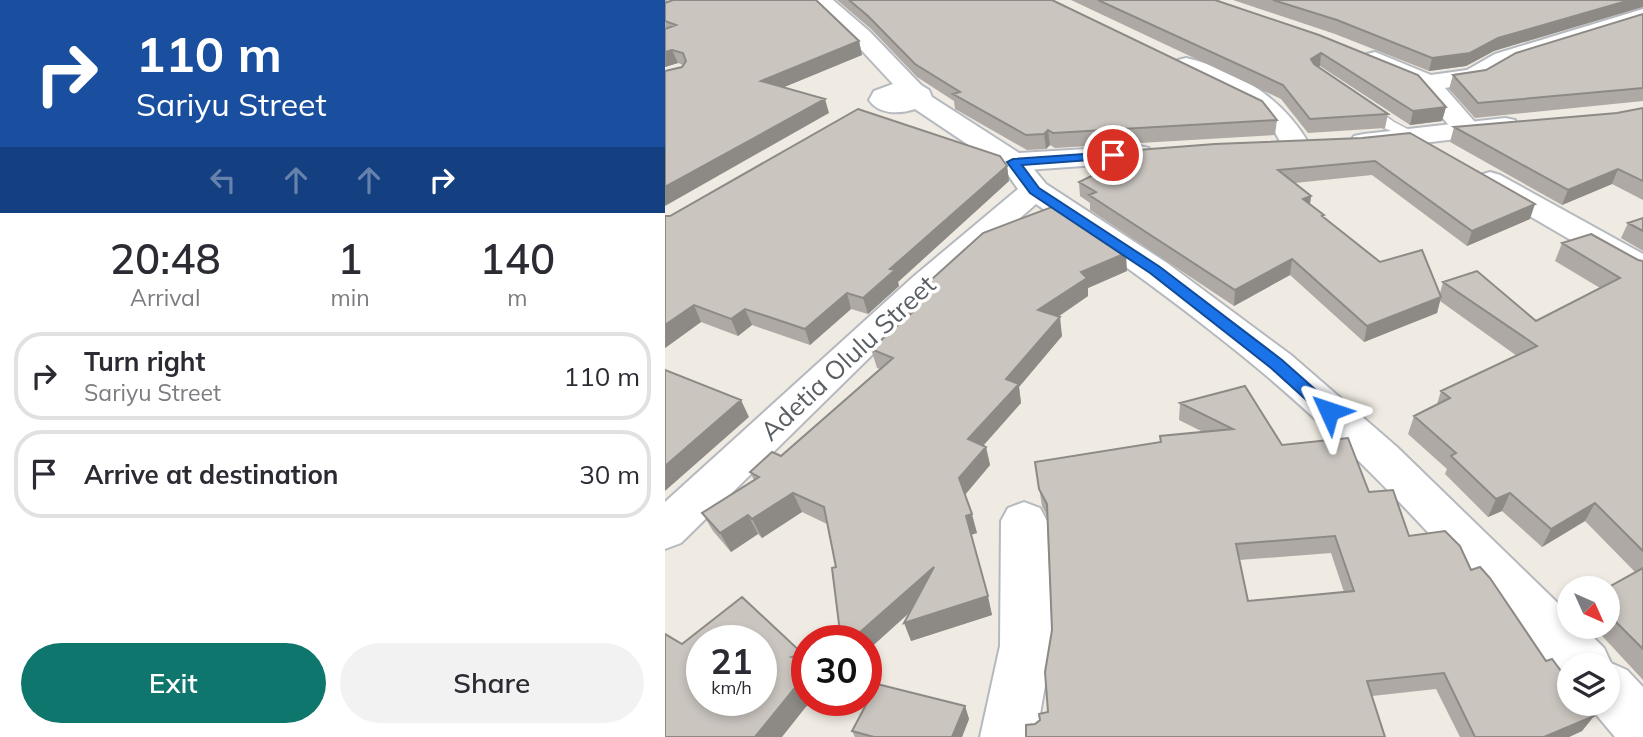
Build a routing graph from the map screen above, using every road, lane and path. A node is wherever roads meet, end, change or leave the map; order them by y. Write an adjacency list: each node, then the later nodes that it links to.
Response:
1 (820, 0): 7 (street)
2 (1619, 4): 3 (street)
3 (1643, 14): 6 (street)
4 (1351, 50): 6 (street)
5 (1167, 57): 12 (street)
6 (1426, 82): 11 (street)
7 (915, 94): 9 (street); 14 (street)
8 (1355, 100): 12 (lane)
9 (869, 106)
10 (1533, 124): 11 (street)
11 (1467, 129): 12 (street)
12 (1414, 136): 15 (street)
13 (1160, 152): 14 (street)
14 (1024, 176): 17 (street, Adetia Olulu Street); 18 (street)
15 (1643, 268)
16 (1024, 521): 21 (street)
17 (665, 530)
18 (1573, 653)
19 (1620, 701): 20 (street)
20 (1643, 727)
21 (1008, 737)

